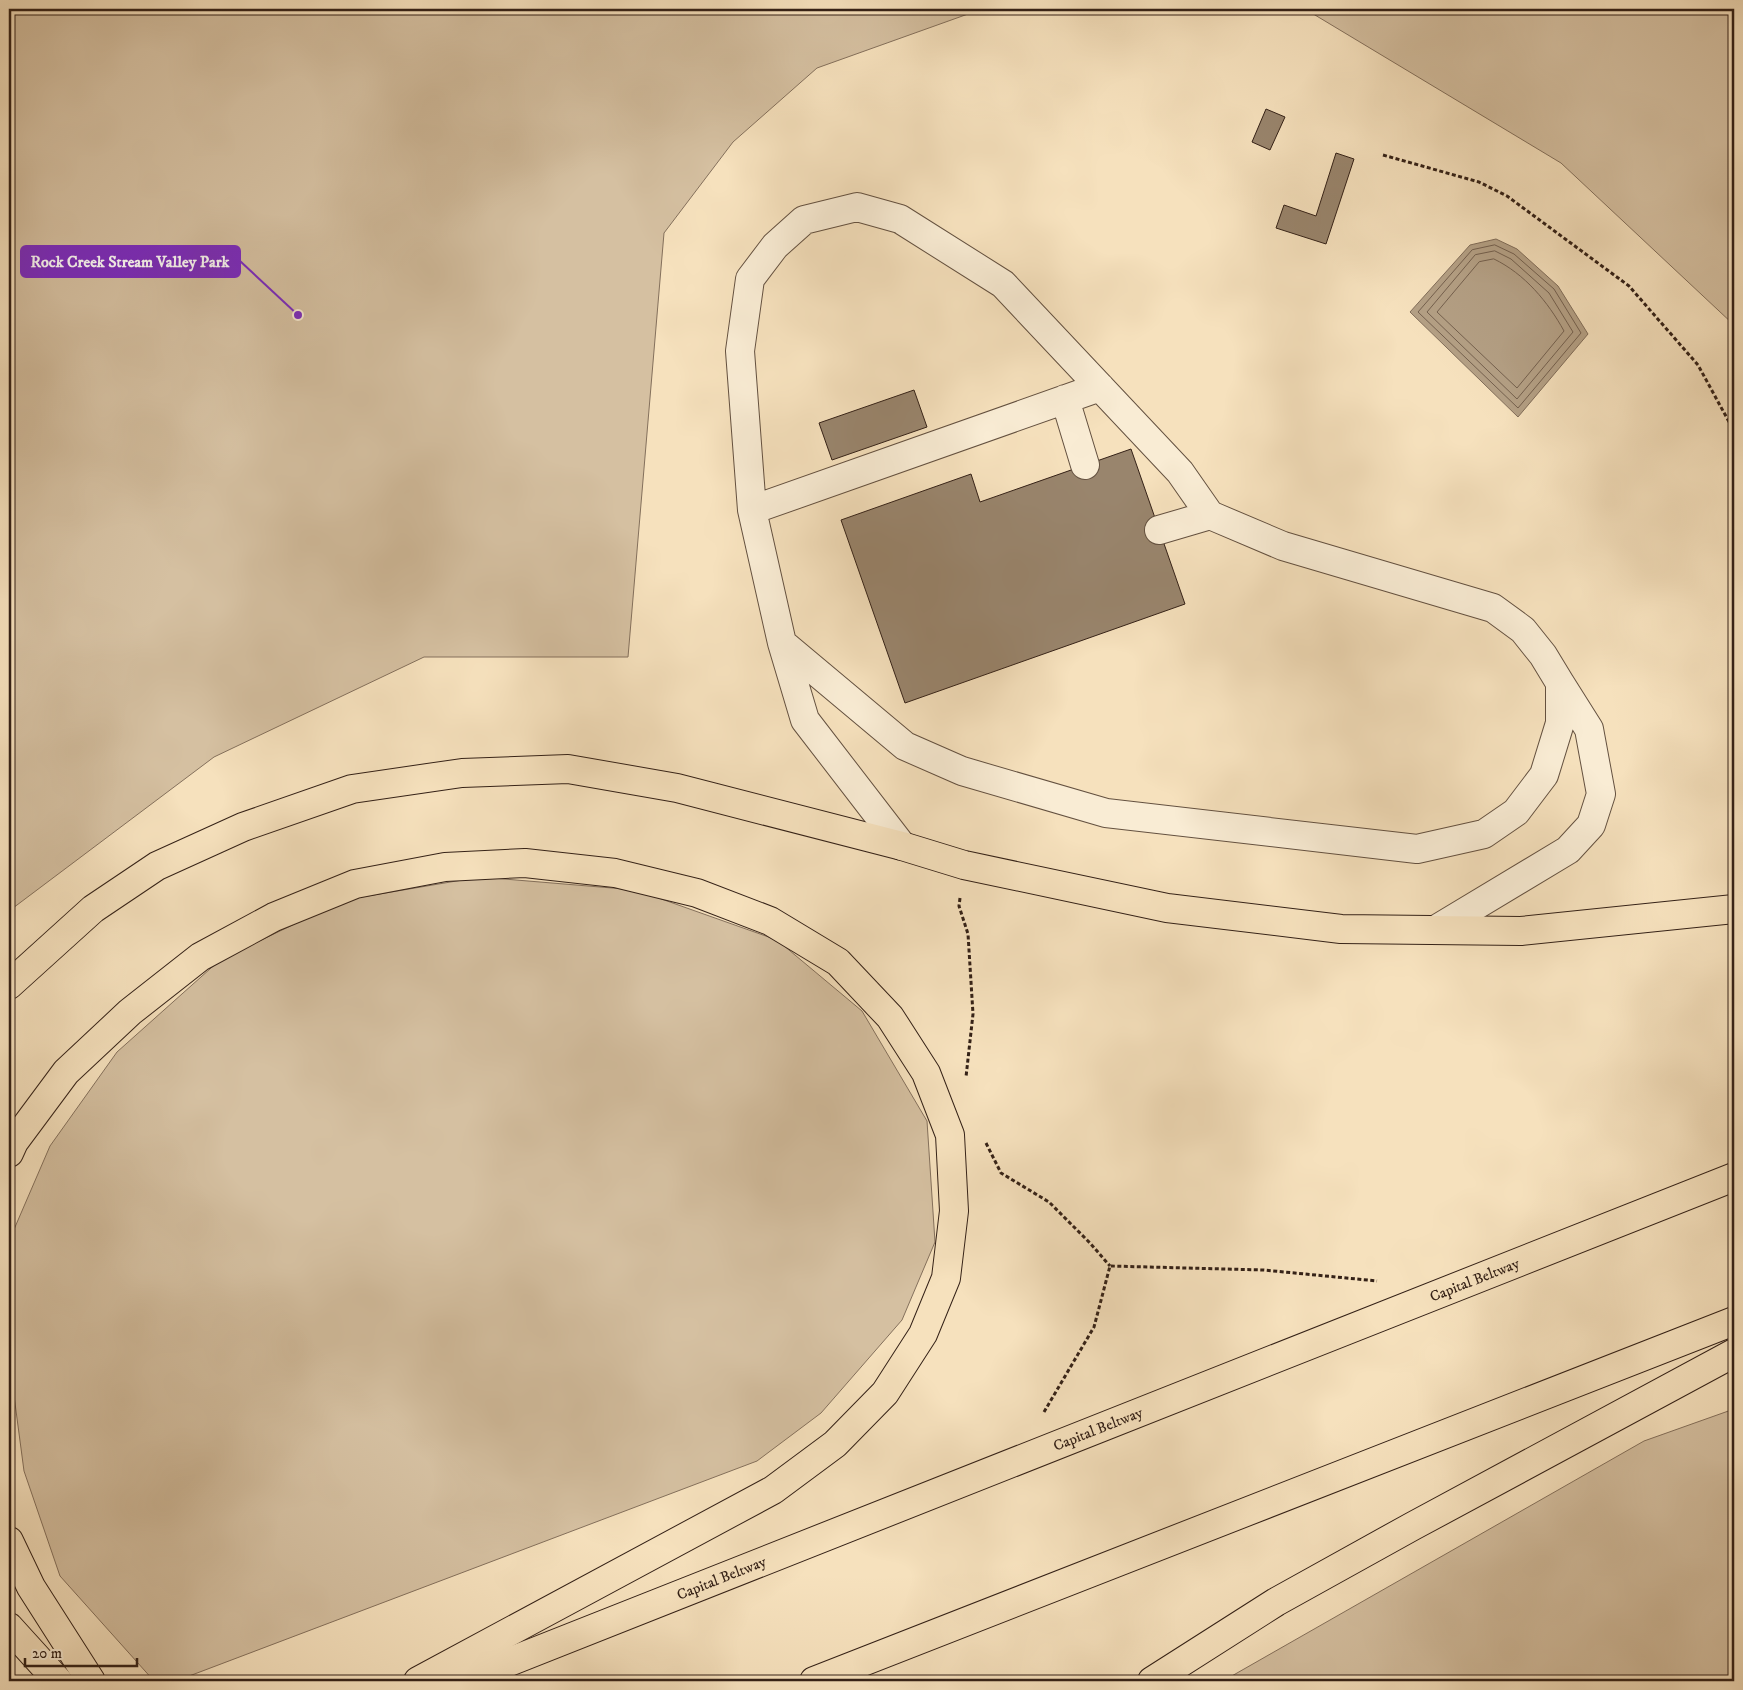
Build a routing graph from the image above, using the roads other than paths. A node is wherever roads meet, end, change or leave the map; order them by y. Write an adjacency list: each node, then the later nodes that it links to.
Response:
1 (1100, 387): 2 (lane); 4 (lane); 5 (lane)
2 (1065, 398): 3 (lane); 4 (lane)
3 (1085, 465)
4 (752, 510): 7 (lane)
5 (1210, 515): 6 (lane); 8 (lane)
6 (1159, 530)
7 (782, 643): 8 (lane); 9 (lane)
8 (1560, 683): 11 (lane)
9 (902, 846): 11 (main road); 12 (main road)
10 (1734, 909): 11 (main road)
11 (1435, 930)
12 (9, 985)
13 (9, 1153): 21 (main road)
14 (1734, 1177): 22 (main road, Capital Beltway)
15 (1734, 1321): 23 (main road)
16 (1734, 1353): 24 (main road)
17 (9, 1541): 20 (main road)
18 (9, 1627): 19 (main road)
19 (58, 1681)
20 (91, 1681)
21 (418, 1681)
22 (461, 1681)
23 (814, 1681)
24 (1152, 1681)

